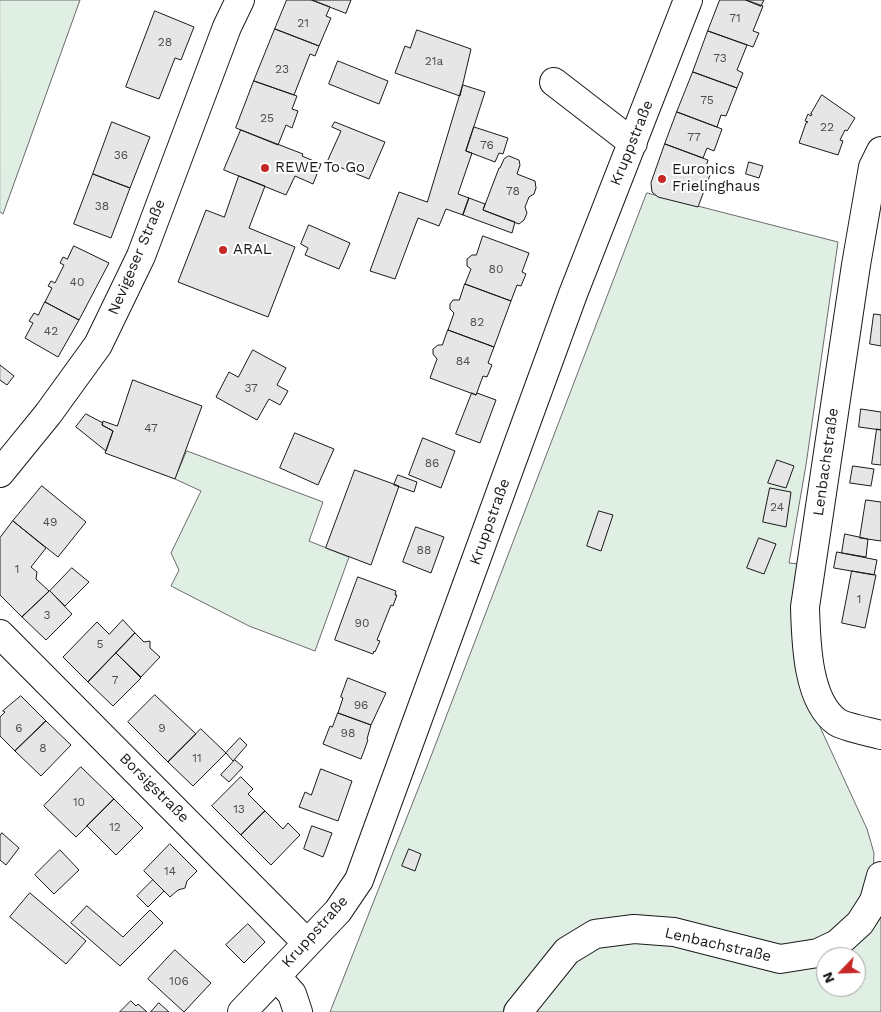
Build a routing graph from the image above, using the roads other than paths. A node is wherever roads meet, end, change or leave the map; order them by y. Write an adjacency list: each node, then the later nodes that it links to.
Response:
1 (234, 0): 4 (street, Nevigeser Straße)
2 (240, 0): 4 (street, Nevigeser Straße)
3 (688, 0): 6 (street, Kruppstraße)
4 (227, 27): 8 (street, Nevigeser Straße)
5 (554, 82): 6 (street)
6 (633, 143): 12 (street, Kruppstraße)
7 (881, 151): 10 (street, Lenbachstraße)
8 (2, 469)
9 (0, 634): 12 (street, Borsigstraße)
10 (881, 735)
11 (881, 876): 16 (street, Lenbachstraße)
12 (307, 943): 13 (street, Kruppstraße)
13 (276, 976): 14 (street, Kruppstraße); 15 (street)
14 (242, 1012)
15 (298, 1012)
16 (518, 1012)

